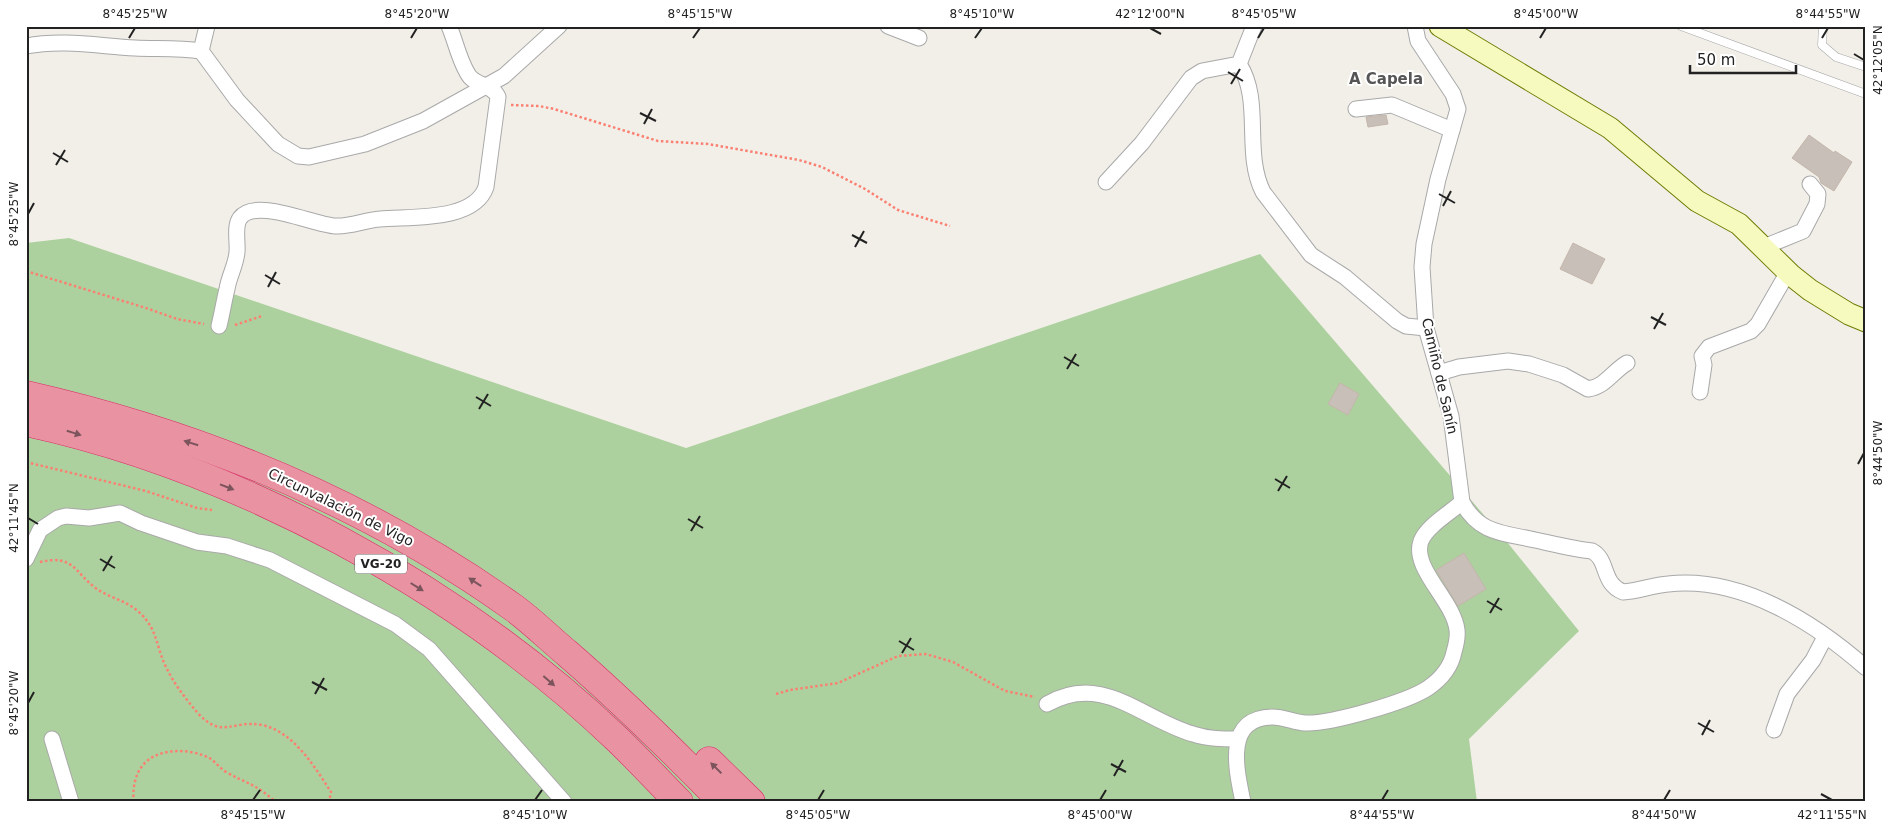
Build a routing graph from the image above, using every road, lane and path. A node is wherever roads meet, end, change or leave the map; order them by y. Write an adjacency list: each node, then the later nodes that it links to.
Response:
1 (207, 26): 12 (street)
2 (449, 26): 15 (street)
3 (560, 26): 15 (street)
4 (888, 26): 10 (street)
5 (1254, 26): 13 (street)
6 (1415, 26): 19 (street, Camiño de Sanín)
7 (1440, 26): 23 (street)
8 (1681, 26): 16 (lane)
9 (1823, 26): 14 (lane)
10 (919, 38)
11 (26, 46): 12 (street)
12 (201, 52): 15 (street)
13 (1238, 64): 20 (street); 29 (street)
14 (1866, 67)
15 (485, 86): 17 (street)
16 (1866, 94)
17 (498, 103): 22 (path); 28 (street)
18 (1356, 109): 19 (street)
19 (1452, 130): 29 (street, Camiño de Sanín)
20 (1106, 182)
21 (1810, 184): 23 (street)
22 (950, 226)
23 (1764, 247): 25 (street)
24 (26, 272): 28 (path)
25 (1788, 272): 27 (street); 32 (street)
26 (262, 316): 28 (path)
27 (1866, 321)
28 (219, 326)
29 (1426, 328): 31 (street, Camiño de Sanín)
30 (1627, 363): 31 (street)
31 (1439, 373): 36 (street, Camiño de Sanín)
32 (1700, 392)
33 (26, 395): 40 (highway, Circunvalación de Vigo / VG-20, one-way to 33)
34 (26, 422): 53 (highway, VG-20, one-way to 53)
35 (26, 462): 37 (path)
36 (1462, 502): 41 (street); 47 (street)
37 (212, 510)
38 (32, 530): 39 (street); 52 (street)
39 (30, 561): 51 (path)
40 (516, 609): 54 (highway, Circunvalación de Vigo / VG-20); 55 (highway, one-way to 40)
41 (1825, 636): 42 (street); 45 (street)
42 (1866, 668)
43 (776, 694): 44 (path)
44 (1047, 704): 47 (street)
45 (1774, 730)
46 (52, 739): 48 (street)
47 (1238, 739): 56 (street)
48 (71, 802)
49 (134, 802): 50 (path)
50 (275, 802)
51 (329, 802)
52 (564, 802)
53 (679, 802)
54 (723, 802)
55 (751, 802)
56 (1243, 802)

